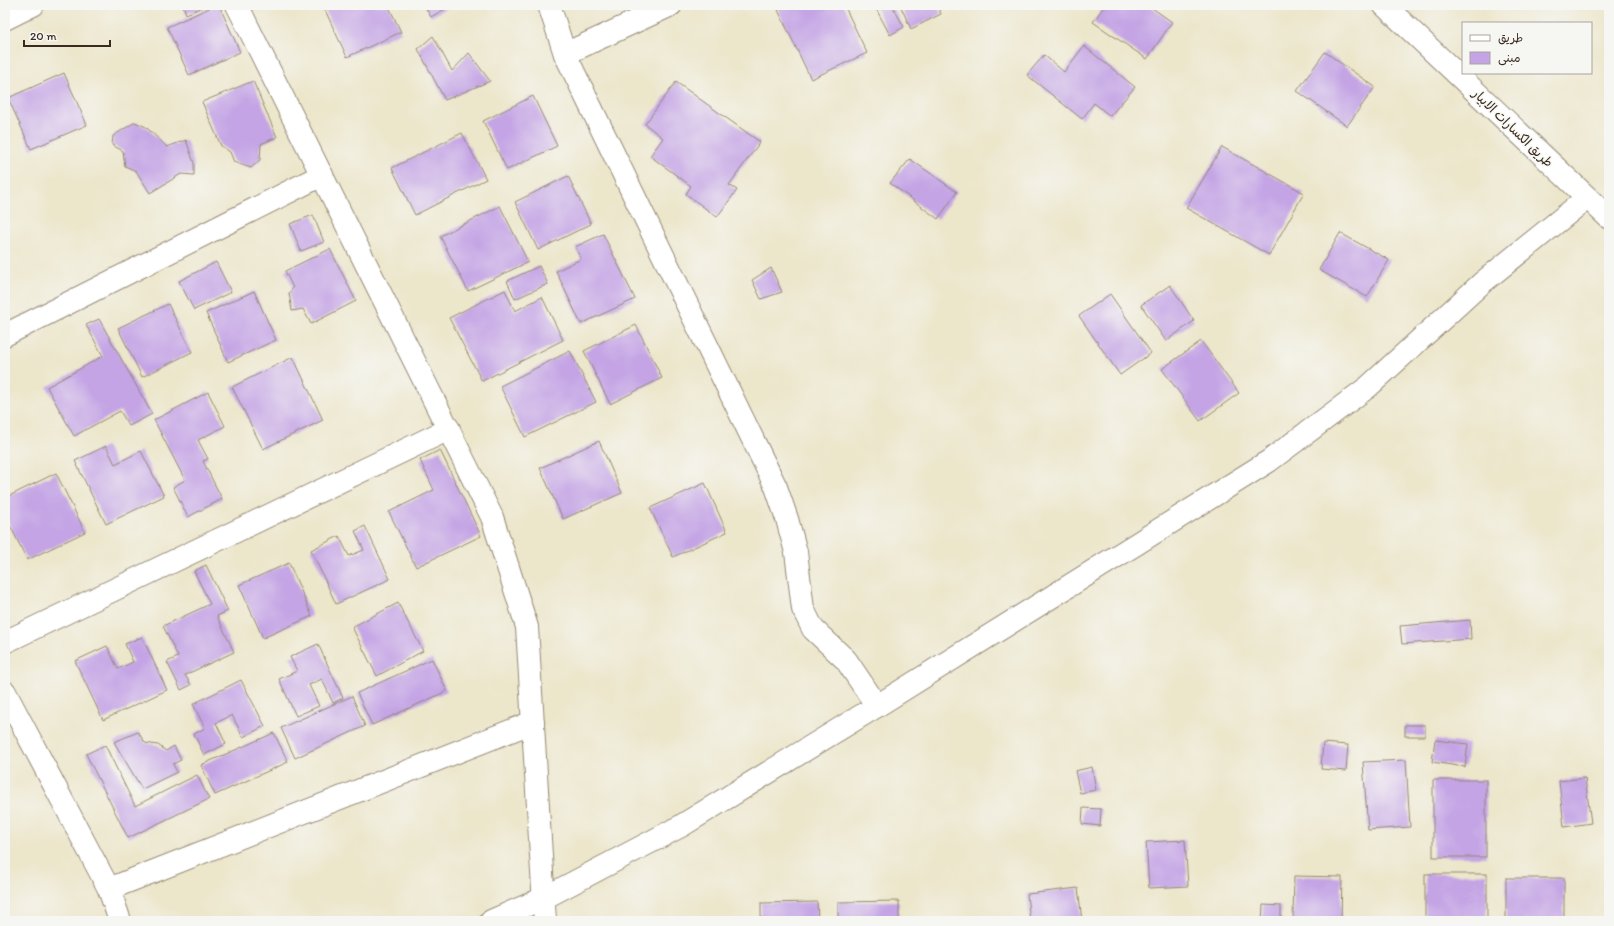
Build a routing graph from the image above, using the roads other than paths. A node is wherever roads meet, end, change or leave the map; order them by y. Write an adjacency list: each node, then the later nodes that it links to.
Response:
1 (33, 5): 6 (street)
2 (237, 5): 8 (street)
3 (549, 5): 7 (street)
4 (671, 5): 7 (street)
5 (1384, 5): 9 (street, طريق الكسارات الابيار)
6 (5, 19)
7 (565, 54): 15 (street)
8 (322, 175): 11 (street); 12 (street)
9 (1587, 198): 10 (street, طريق الكسارات الابيار); 15 (street)
10 (1609, 218)
11 (5, 335)
12 (449, 429): 13 (street); 16 (street)
13 (5, 642)
14 (5, 692): 17 (street)
15 (877, 706): 18 (street)
16 (533, 722): 17 (street); 18 (street)
17 (109, 889): 19 (street)
18 (544, 898): 20 (street); 21 (street)
19 (120, 921)
20 (491, 921)
21 (545, 921)

